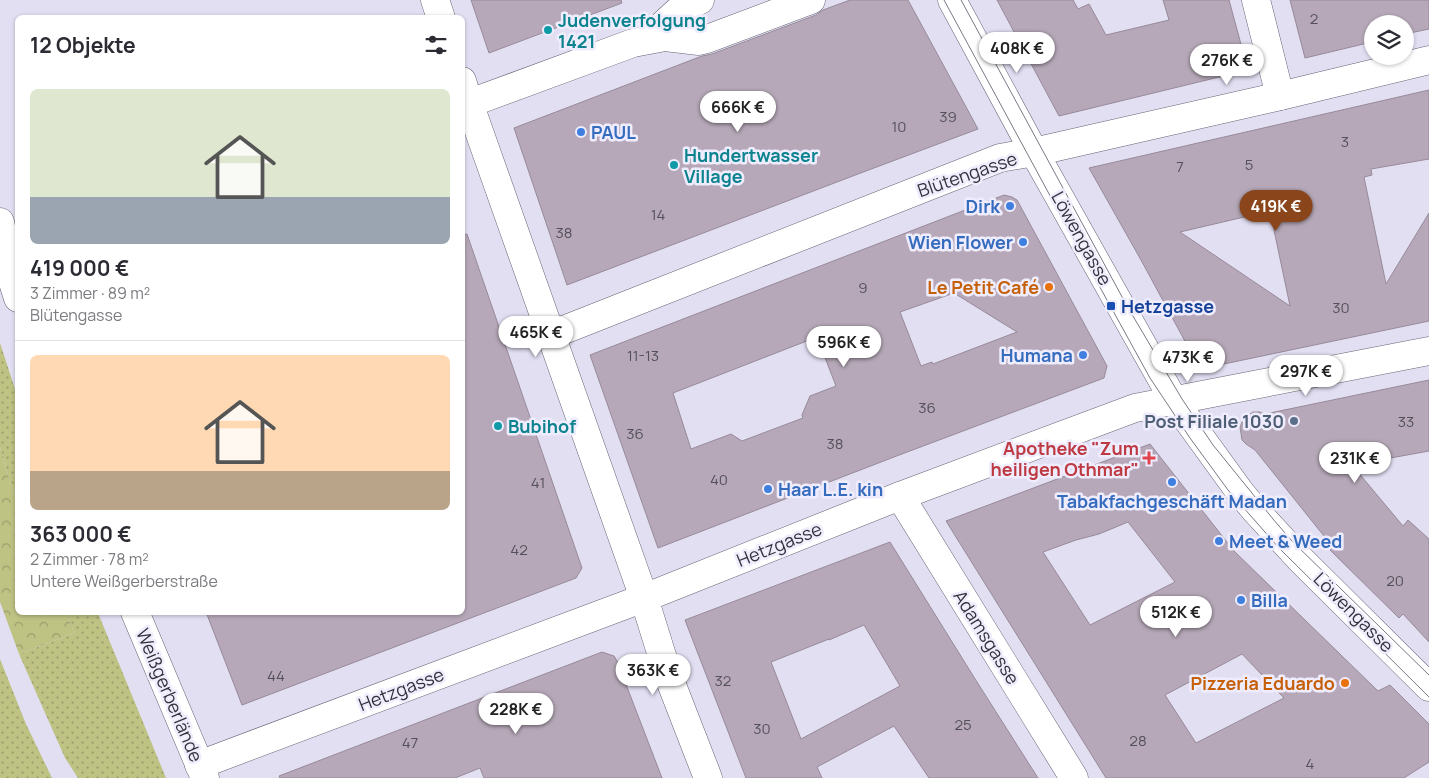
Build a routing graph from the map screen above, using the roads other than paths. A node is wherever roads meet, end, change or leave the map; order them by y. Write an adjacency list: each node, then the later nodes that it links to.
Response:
1 (435, 0): 7 (street)
2 (700, 0): 8 (street)
3 (762, 0): 6 (street)
4 (952, 0): 12 (street, Löwengasse)
5 (1256, 0): 10 (street)
6 (799, 4): 8 (street)
7 (440, 15)
8 (665, 36): 11 (street)
9 (1429, 60): 10 (street, Blütengasse)
10 (1280, 96): 12 (street, Blütengasse)
11 (465, 97): 15 (street)
12 (1034, 152): 15 (street, Blütengasse); 17 (street, Löwengasse)
13 (0, 222): 14 (street)
14 (15, 282)
15 (551, 335): 19 (street)
16 (1429, 351): 17 (street, Hetzgasse)
17 (1174, 401): 18 (street, Hetzgasse); 21 (street, Löwengasse)
18 (900, 496): 19 (street, Hetzgasse); 24 (street, Adamsgasse)
19 (644, 598): 22 (street, Hetzgasse); 23 (street)
20 (136, 615): 22 (street, Weißgerberlände)
21 (1429, 687)
22 (202, 772)
23 (708, 778)
24 (1074, 778)

